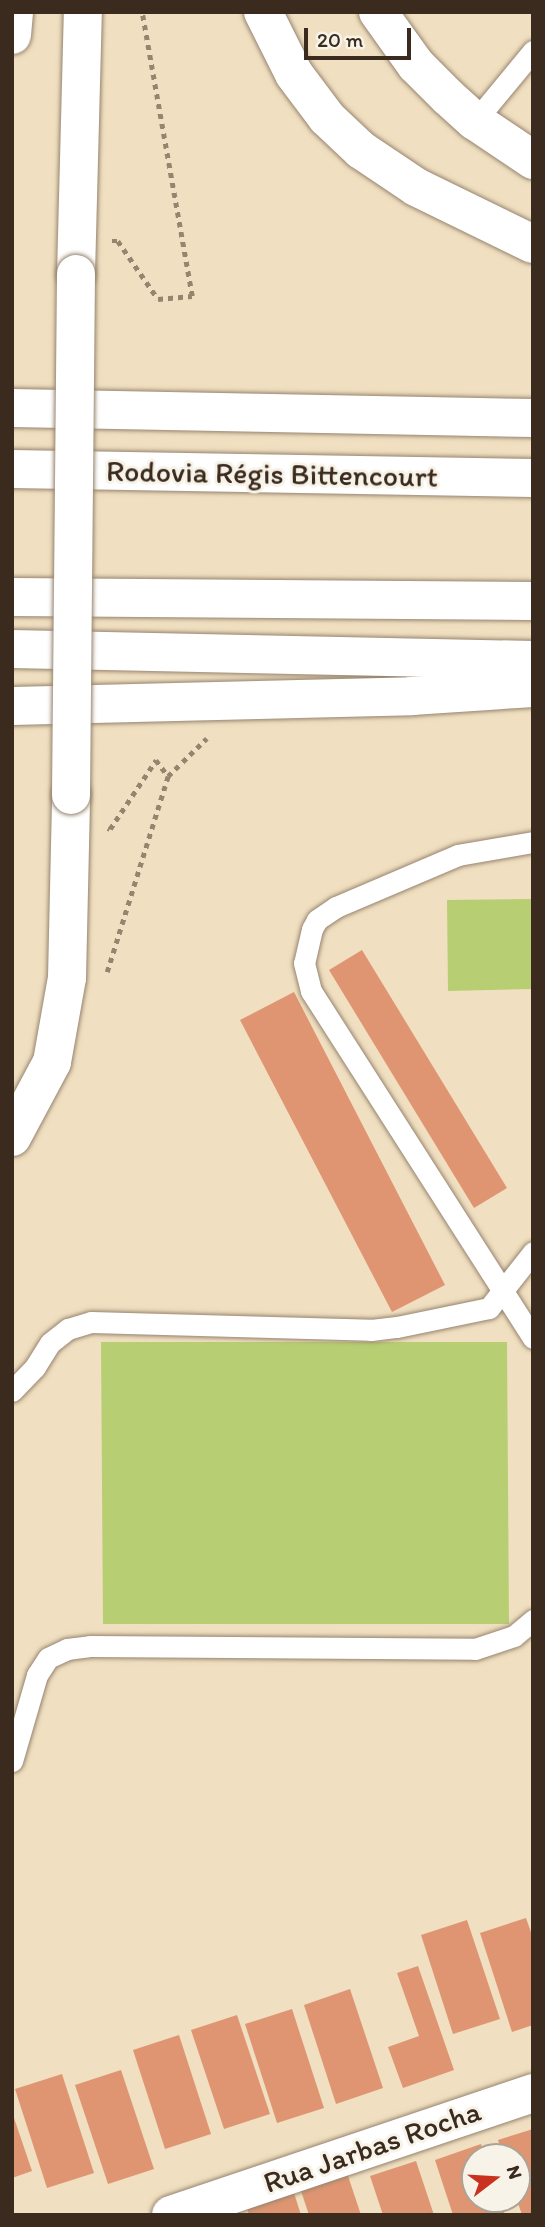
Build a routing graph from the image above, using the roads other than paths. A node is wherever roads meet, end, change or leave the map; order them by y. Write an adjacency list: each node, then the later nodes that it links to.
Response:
1 (14, 12): 5 (main road)
2 (83, 12): 21 (main road, bridge)
3 (263, 12): 9 (main road)
4 (378, 12): 7 (main road)
5 (12, 35)
6 (533, 51): 7 (lane)
7 (475, 121): 8 (main road)
8 (533, 160)
9 (533, 244)
10 (12, 408): 11 (main road)
11 (533, 418)
12 (12, 469): 13 (main road, Rodovia Régis Bittencourt)
13 (533, 478)
14 (12, 597): 15 (main road)
15 (533, 601)
16 (12, 649): 17 (main road)
17 (533, 660)
18 (533, 688): 19 (main road)
19 (12, 706)
20 (533, 842): 23 (lane)
21 (12, 1137)
22 (533, 1252): 23 (lane)
23 (503, 1290): 24 (lane); 25 (lane)
24 (533, 1338)
25 (12, 1391)
26 (533, 1620): 27 (lane)
27 (12, 1761)
28 (533, 2093): 29 (main road, Rua Jarbas Rocha)
29 (171, 2215)

